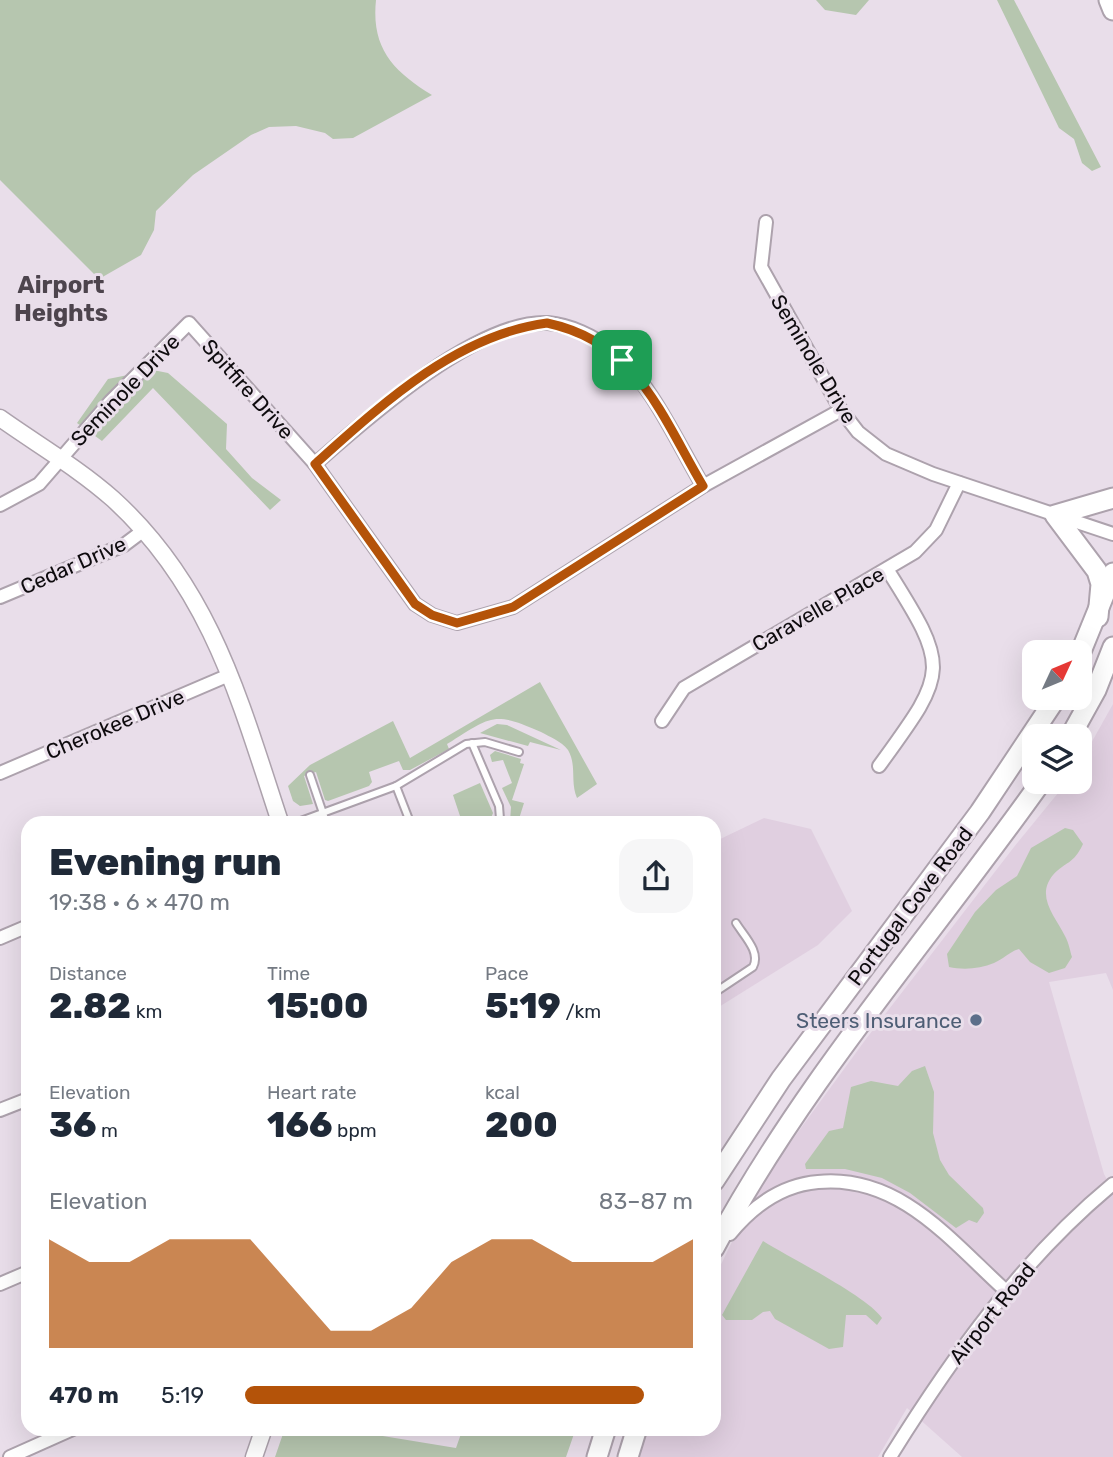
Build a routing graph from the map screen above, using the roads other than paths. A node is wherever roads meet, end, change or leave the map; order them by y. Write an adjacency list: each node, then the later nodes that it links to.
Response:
1 (1109, 0): 2 (main road)
2 (1113, 10)
3 (765, 222): 5 (street, Seminole Drive)
4 (189, 323): 7 (street, Seminole Drive); 8 (street, Spitfire Drive)
5 (841, 410): 9 (street, Seminole Drive); 10 (street, Spitfire Drive)
6 (0, 418): 7 (street)
7 (60, 458): 12 (street, Seminole Drive); 14 (street)
8 (315, 464): 10 (street, Spitfire Drive); 10 (street)
9 (959, 483): 13 (street, Seminole Drive); 16 (street, Caravelle Place)
10 (703, 486)
11 (1113, 498): 13 (main road)
12 (0, 505)
13 (1055, 514): 15 (street, Seminole Drive); 19 (main road)
14 (144, 530): 18 (street, Cedar Drive); 22 (street)
15 (1113, 534)
16 (887, 569): 24 (street, Caravelle Place); 28 (street)
17 (1113, 573): 19 (main road)
18 (0, 597)
19 (1097, 617): 20 (main road)
20 (1086, 640)
21 (1111, 655): 25 (main road)
22 (229, 675): 29 (street, Cherokee Drive); 34 (street)
23 (1048, 710): 45 (main road, Portugal Cove Road)
24 (662, 721)
25 (1076, 724)
26 (472, 743): 27 (lane); 31 (lane); 38 (lane)
27 (519, 752)
28 (879, 766)
29 (0, 773)
30 (310, 775): 33 (lane)
31 (396, 786): 33 (lane); 37 (lane)
32 (1032, 794): 47 (main road, Portugal Cove Road)
33 (323, 812): 35 (lane); 36 (lane)
34 (278, 816)
35 (313, 816)
36 (325, 816)
37 (408, 816)
38 (500, 816)
39 (736, 923): 42 (lane)
40 (21, 929): 41 (street)
41 (0, 939)
42 (721, 988)
43 (21, 1102): 44 (street)
44 (0, 1110)
45 (721, 1170)
46 (1113, 1184): 51 (street, Airport Road)
47 (721, 1236)
48 (721, 1245): 51 (street)
49 (21, 1275): 50 (street)
50 (0, 1284)
51 (1005, 1290): 60 (street, Airport Road)
52 (57, 1436): 56 (street)
53 (261, 1436): 57 (street)
54 (604, 1436): 58 (main road)
55 (635, 1436): 59 (main road)
56 (10, 1457)
57 (254, 1457)
58 (597, 1457)
59 (628, 1457)
60 (890, 1457)

